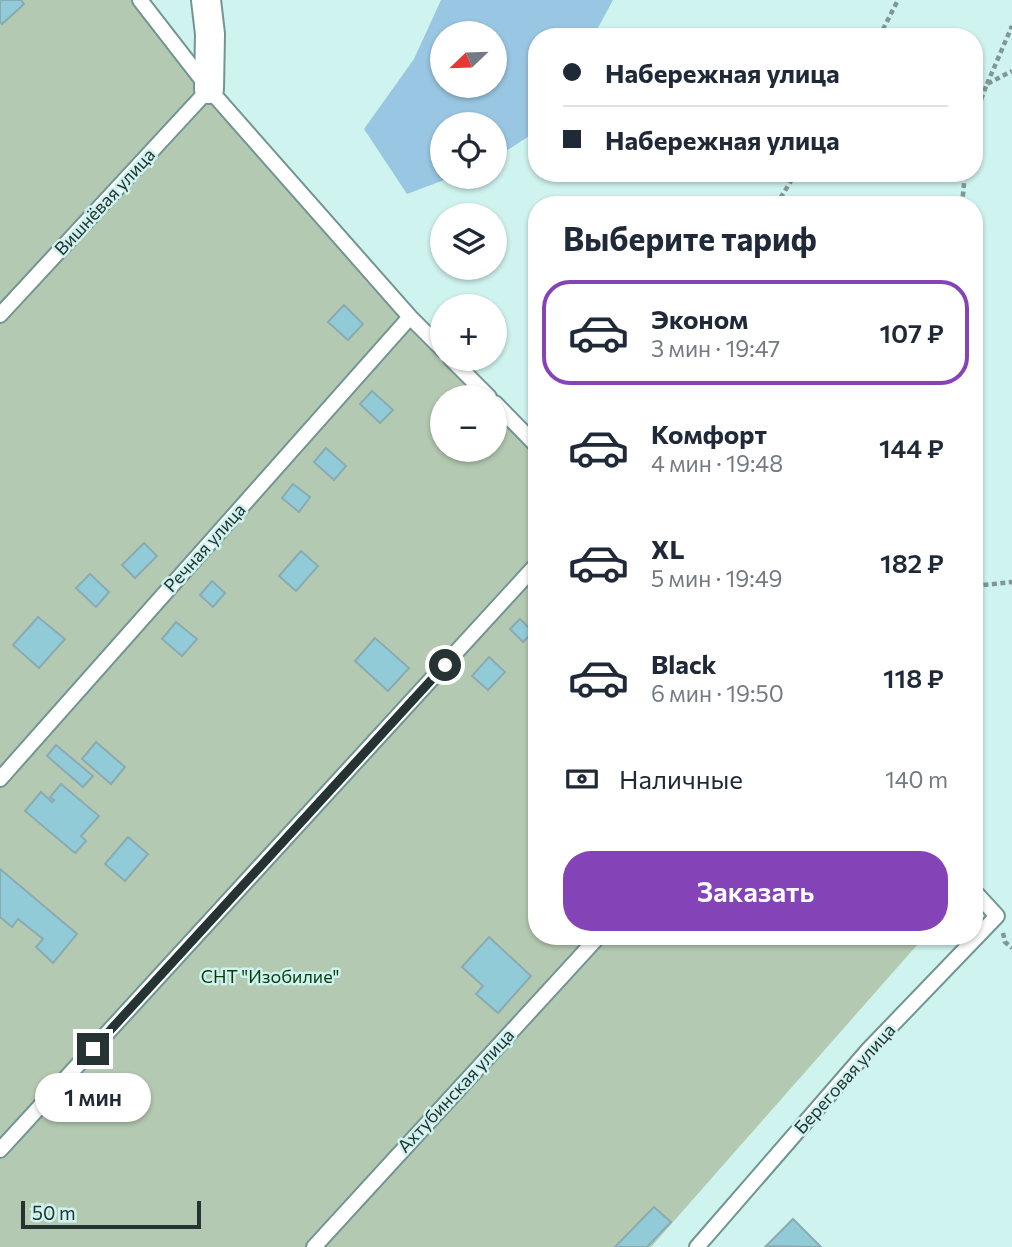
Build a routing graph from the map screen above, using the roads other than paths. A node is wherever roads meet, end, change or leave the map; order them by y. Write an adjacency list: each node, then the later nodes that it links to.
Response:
1 (140, 0): 3 (lane)
2 (206, 0): 3 (street)
3 (209, 89): 4 (lane, Вишнёвая улица); 5 (lane)
4 (0, 315)
5 (410, 317): 6 (lane); 12 (lane, Речная улица)
6 (430, 338)
7 (463, 371): 8 (lane)
8 (477, 385)
9 (507, 415): 10 (lane)
10 (528, 437)
11 (528, 575): 17 (lane)
12 (0, 779)
13 (983, 901): 14 (lane, Береговая улица)
14 (983, 931)
15 (591, 945): 18 (lane, Ахтубинская улица)
16 (969, 945): 19 (lane, Береговая улица)
17 (0, 1150)
18 (314, 1247)
19 (697, 1247)

